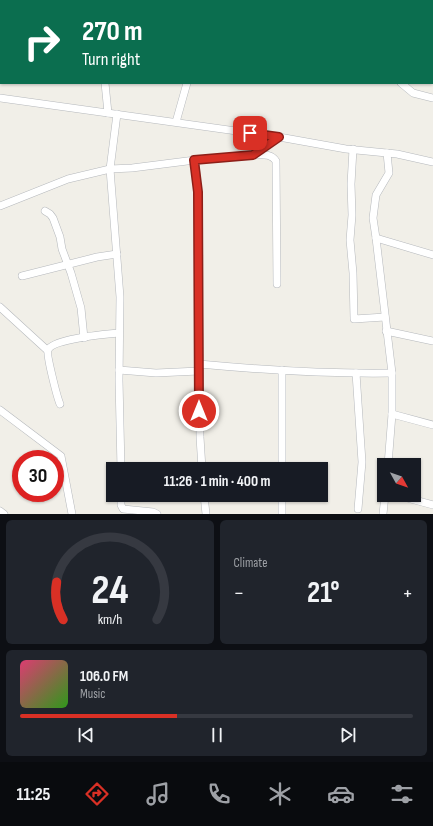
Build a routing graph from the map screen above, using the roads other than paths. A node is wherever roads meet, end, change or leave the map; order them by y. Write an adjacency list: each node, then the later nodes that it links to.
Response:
1 (106, 84): 6 (street)
2 (188, 84): 8 (street)
3 (404, 84): 5 (street)
4 (0, 98): 6 (street)
5 (433, 98)
6 (108, 113): 7 (street)
7 (117, 114): 8 (street); 15 (street)
8 (176, 122): 9 (street)
9 (279, 137): 10 (street); 12 (street)
10 (353, 149): 11 (street); 25 (street)
11 (387, 153): 14 (street); 18 (street)
12 (253, 155): 13 (street); 23 (street)
13 (194, 160): 15 (street); 31 (street)
14 (433, 162)
15 (110, 169): 16 (street); 19 (street)
16 (0, 206)
17 (45, 212): 21 (street)
18 (376, 238): 20 (street); 25 (street)
19 (117, 254): 21 (street); 27 (street)
20 (433, 255)
21 (68, 265): 22 (street); 28 (street)
22 (22, 276)
23 (277, 284)
24 (0, 308): 30 (street)
25 (385, 317): 26 (street)
26 (386, 331): 29 (street); 35 (street)
27 (119, 332): 28 (street); 32 (street)
28 (84, 338): 30 (street)
29 (433, 342)
30 (47, 350): 36 (street)
31 (199, 368): 32 (street); 33 (street); 42 (street)
32 (119, 370): 41 (street)
33 (282, 370): 34 (street); 43 (street)
34 (356, 373): 35 (street); 50 (street)
35 (392, 373): 38 (street)
36 (60, 404)
37 (0, 410): 53 (street)
38 (392, 414): 39 (street); 40 (street)
39 (433, 425)
40 (389, 458)
41 (121, 462)
42 (202, 462)
43 (282, 462)
44 (121, 502): 54 (street)
45 (205, 502): 55 (street)
46 (282, 502): 56 (street)
47 (384, 502): 57 (street)
48 (421, 502): 49 (street)
49 (433, 505)
50 (358, 509)
51 (0, 511): 52 (street)
52 (4, 514)
53 (72, 514)
54 (157, 514)
55 (206, 514)
56 (282, 514)
57 (383, 514)

